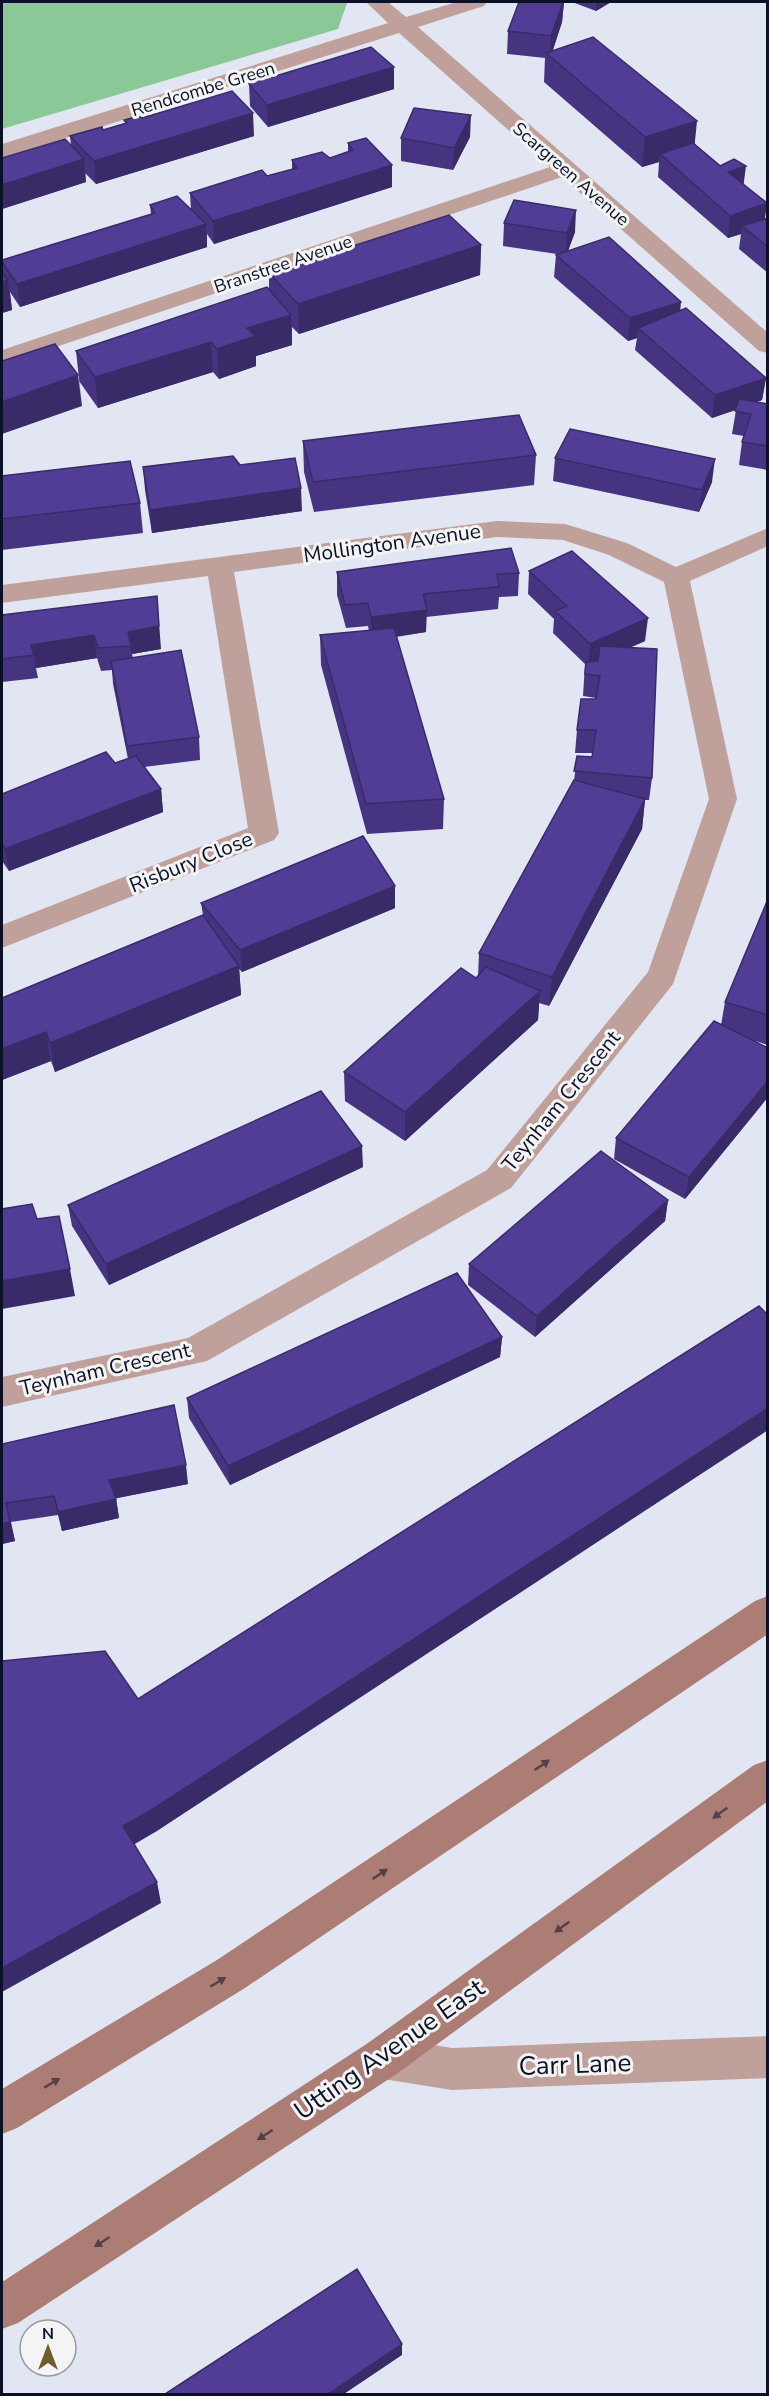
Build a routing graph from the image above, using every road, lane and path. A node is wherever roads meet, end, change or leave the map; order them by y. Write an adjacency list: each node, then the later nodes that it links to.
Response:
1 (376, 2): 3 (street, Scargreen Avenue)
2 (477, 2): 3 (street, Rendcombe Green)
3 (404, 26): 4 (street, Rendcombe Green); 5 (street, Scargreen Avenue)
4 (2, 152)
5 (565, 169): 6 (street, Scargreen Avenue); 7 (street, Branstree Avenue)
6 (768, 346)
7 (2, 358)
8 (768, 536): 10 (street)
9 (220, 567): 10 (street, Mollington Avenue); 11 (street, Mollington Avenue); 12 (street, Risbury Close)
10 (676, 577): 13 (street, Teynham Crescent)
11 (2, 594)
12 (2, 937)
13 (2, 1392)
14 (768, 1613): 18 (street, one-way to 14)
15 (768, 1778): 17 (street, Utting Avenue East, one-way to 17)
16 (768, 2057): 17 (street, Carr Lane)
17 (383, 2058): 19 (street, Utting Avenue East, one-way to 19)
18 (2, 2113)
19 (2, 2307)

